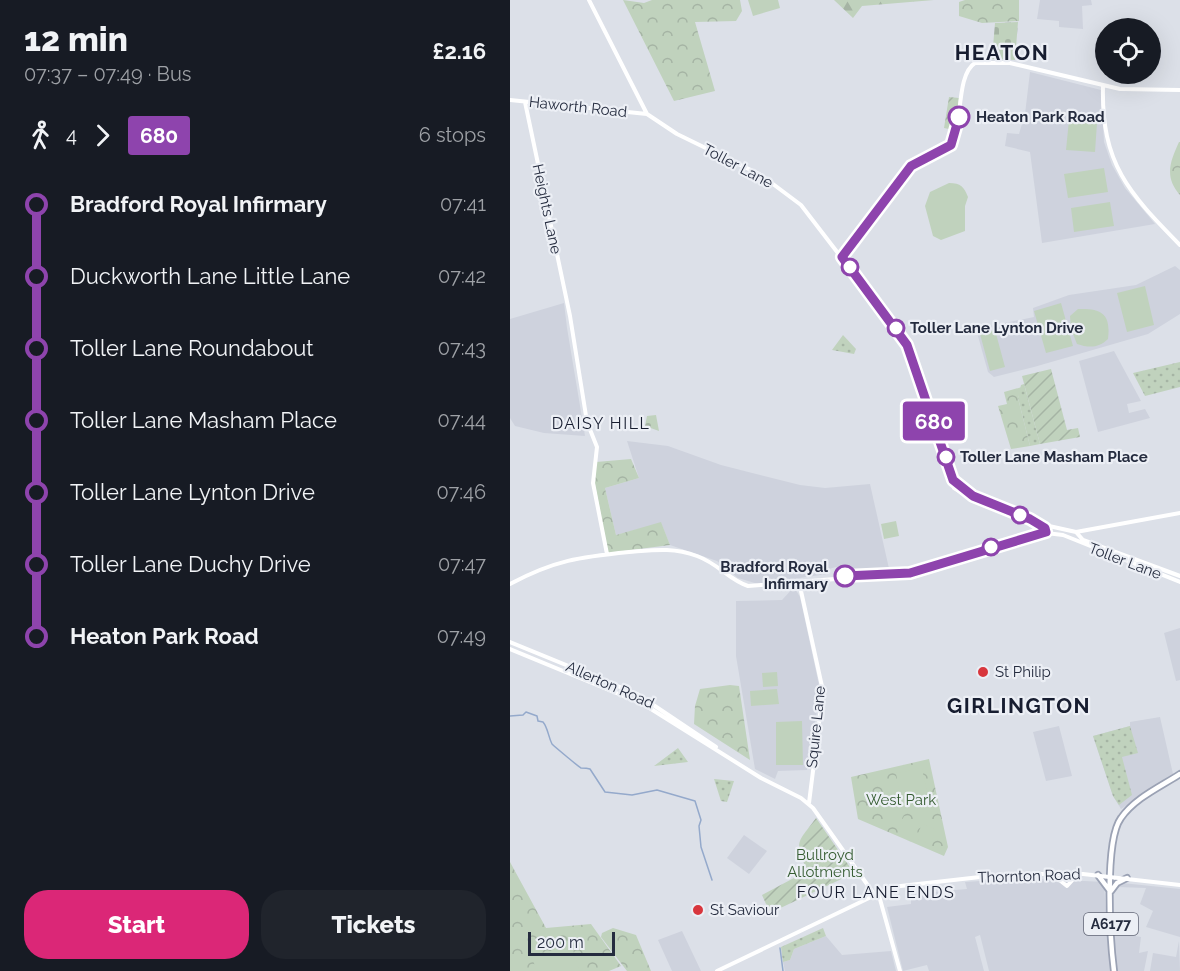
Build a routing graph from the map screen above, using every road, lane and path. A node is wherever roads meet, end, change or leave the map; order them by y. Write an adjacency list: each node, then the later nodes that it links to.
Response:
1 (589, 0): 6 (street)
2 (1103, 86): 3 (street); 7 (street); 8 (street)
3 (1180, 90)
4 (510, 100): 5 (street, Haworth Road)
5 (525, 102): 6 (street, Haworth Road); 14 (street, Heights Lane)
6 (647, 114): 8 (street, Toller Lane)
7 (1180, 245)
8 (842, 257): 10 (street, Toller Lane)
9 (1180, 513): 11 (street)
10 (1047, 529): 11 (street, Toller Lane); 12 (street, Toller Lane); 21 (street)
11 (1077, 534): 12 (street, Toller Lane); 13 (street, Toller Lane)
12 (1071, 539): 13 (street, Toller Lane)
13 (1096, 547): 15 (street, Toller Lane); 16 (street, Toller Lane)
14 (607, 554): 21 (street); 23 (street)
15 (1128, 556): 16 (street); 17 (street, Toller Lane)
16 (1126, 562): 18 (street, Toller Lane)
17 (1155, 567): 18 (street); 20 (street, Toller Lane)
18 (1154, 572): 20 (street, Toller Lane)
19 (1180, 576): 20 (street, Toller Lane)
20 (1174, 577): 22 (street, Toller Lane)
21 (799, 582): 28 (street, Squire Lane)
22 (1180, 582)
23 (510, 584)
24 (510, 642): 26 (street, Allerton Road)
25 (510, 649): 26 (street, Allerton Road)
26 (734, 760): 28 (street, Allerton Road)
27 (1180, 774): 32 (main road, A6177)
28 (809, 803): 36 (street, Allerton Road)
29 (1050, 874): 30 (street, Thornton Road); 30 (street); 36 (street, Thornton Road)
30 (1078, 874): 31 (street, Thornton Road)
31 (1098, 875): 32 (street, Thornton Road); 35 (main road)
32 (1111, 876): 33 (street, Thornton Road); 35 (main road, A6177)
33 (1127, 878): 34 (street, Thornton Road); 35 (main road)
34 (1180, 885)
35 (1110, 892): 39 (main road, A6177)
36 (876, 893): 37 (street, Thornton Road); 38 (street, Allerton Road)
37 (717, 971)
38 (900, 971)
39 (1114, 971)

